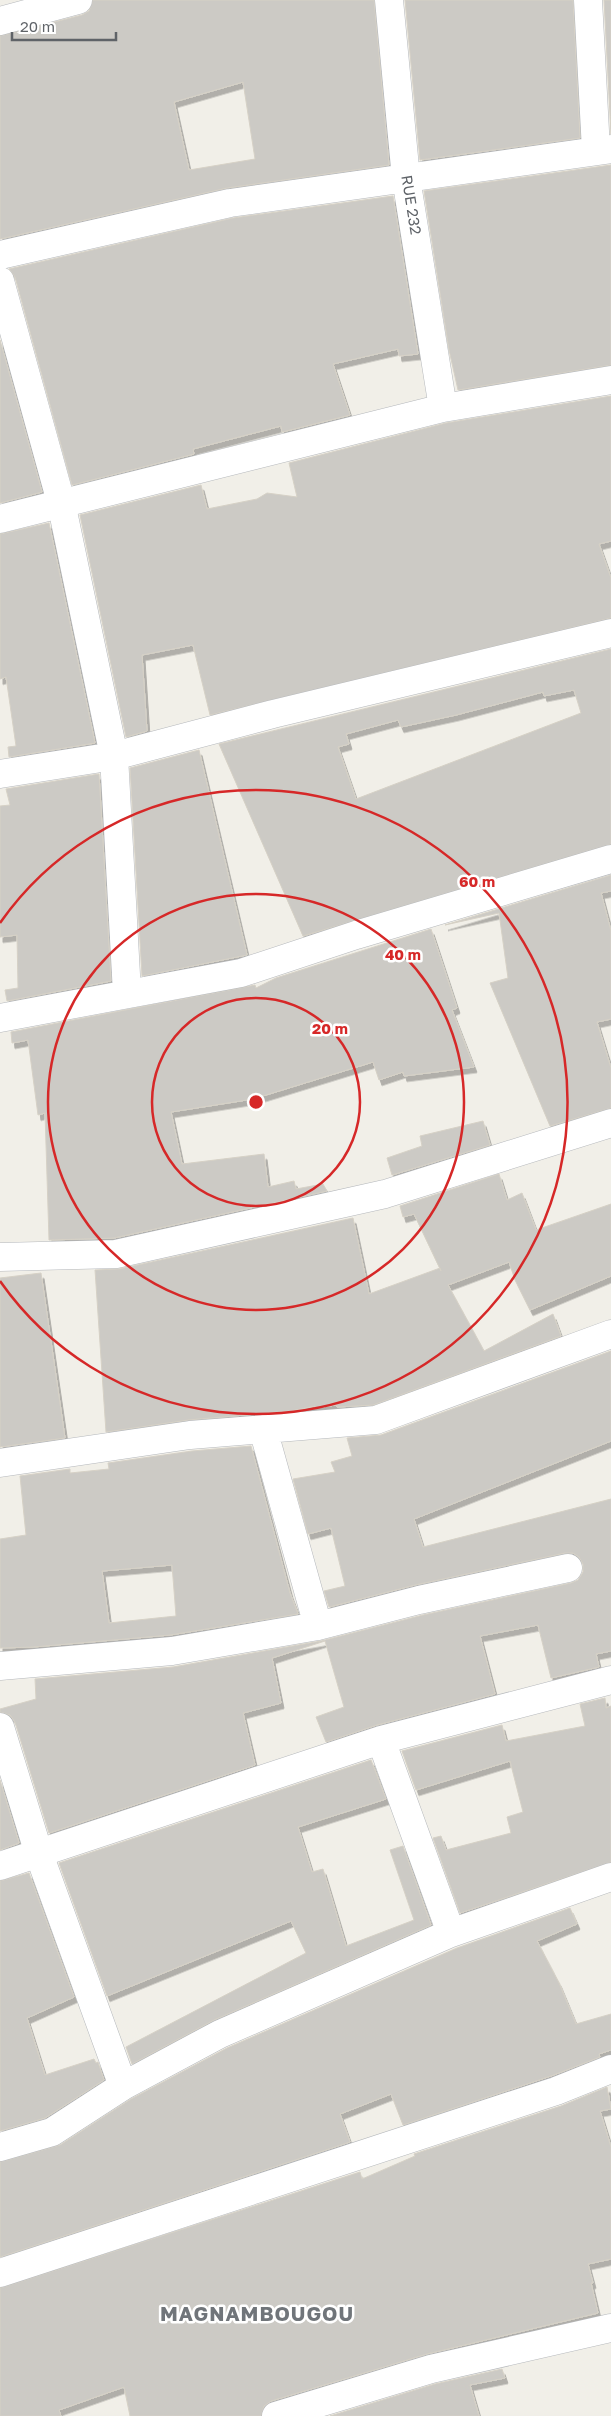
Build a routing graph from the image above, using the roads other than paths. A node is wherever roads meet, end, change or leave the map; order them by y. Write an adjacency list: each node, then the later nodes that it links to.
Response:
1 (78, 0): 4 (street)
2 (389, 0): 6 (street, RUE 232)
3 (588, 0): 5 (street)
4 (0, 20)
5 (604, 149): 6 (street)
6 (406, 178): 7 (street); 10 (street, RUE 232)
7 (0, 255)
8 (0, 281): 11 (street)
9 (611, 380): 10 (street)
10 (443, 408): 11 (street)
11 (61, 502): 12 (street); 14 (street)
12 (0, 519)
13 (611, 633): 14 (street)
14 (114, 756): 15 (street); 17 (street)
15 (0, 774)
16 (611, 859): 17 (street)
17 (128, 993): 18 (street)
18 (0, 1018)
19 (611, 1123): 20 (street)
20 (0, 1257)
21 (611, 1334): 22 (street)
22 (263, 1429): 23 (street); 25 (street)
23 (0, 1463)
24 (568, 1568): 25 (street)
25 (318, 1626): 26 (street)
26 (0, 1666)
27 (611, 1680): 29 (street)
28 (0, 1727): 30 (street)
29 (381, 1740): 30 (street); 33 (street)
30 (39, 1854): 31 (street); 35 (street)
31 (0, 1866)
32 (611, 1877): 33 (street)
33 (451, 1933): 35 (street)
34 (611, 2069): 37 (street)
35 (123, 2086): 36 (street)
36 (0, 2147)
37 (0, 2273)
38 (611, 2328): 39 (street)
39 (276, 2416)

